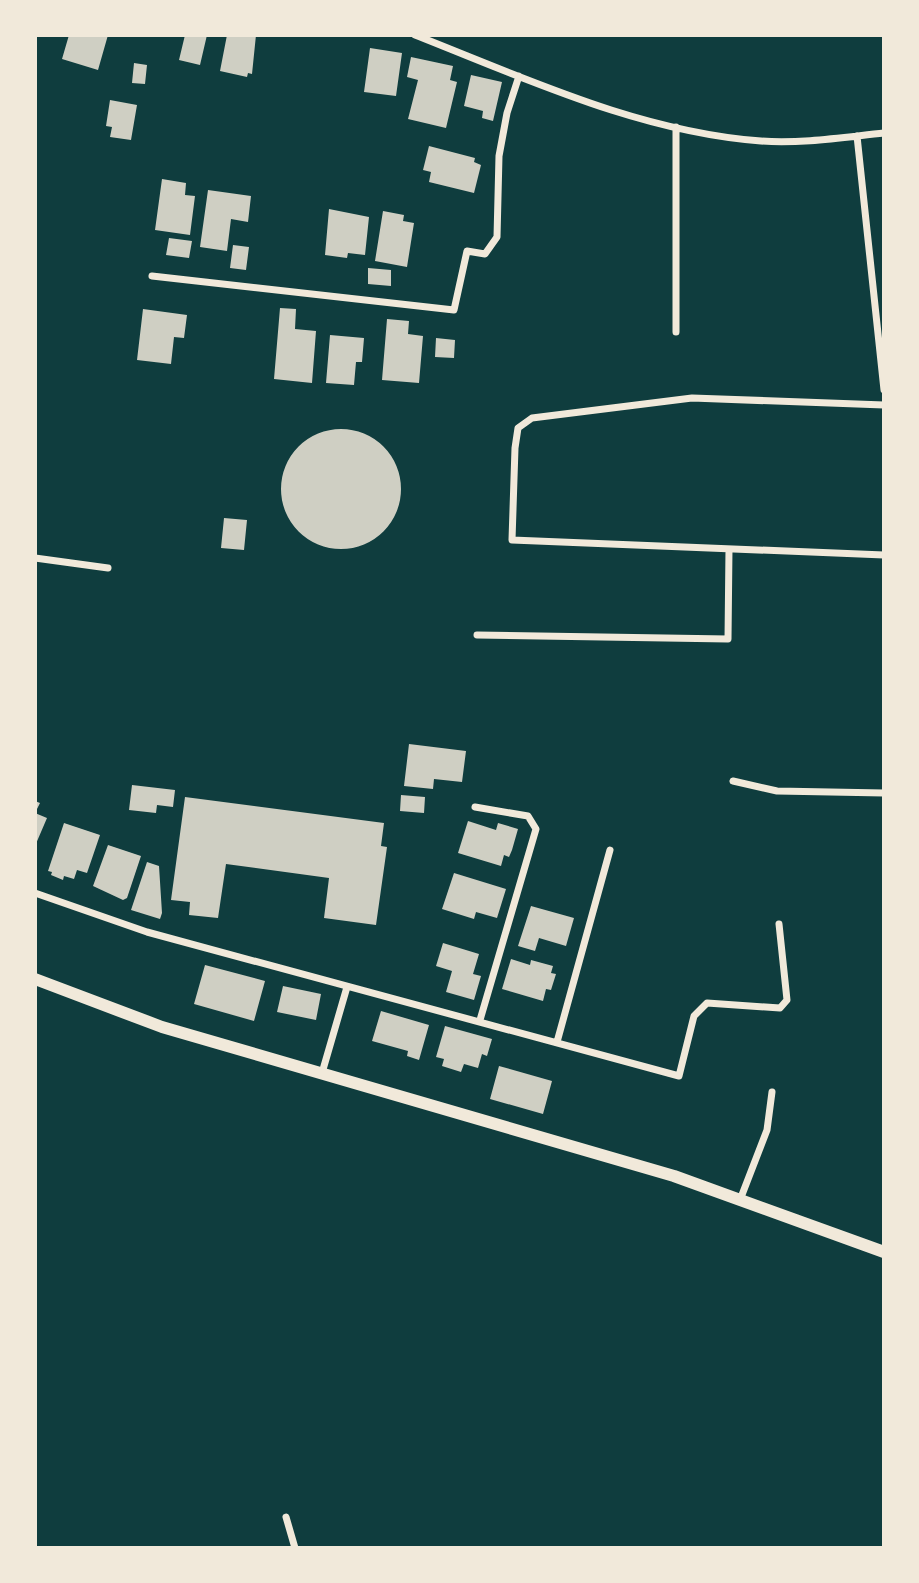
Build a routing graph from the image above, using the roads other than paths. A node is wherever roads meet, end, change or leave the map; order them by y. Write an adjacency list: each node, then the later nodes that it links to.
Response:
1 (415, 35): 2 (street)
2 (519, 76): 3 (street); 6 (street)
3 (676, 127): 5 (street); 7 (street)
4 (884, 133): 5 (street)
5 (857, 136): 8 (street)
6 (152, 276)
7 (676, 332)
8 (884, 390)
9 (884, 405): 10 (street)
10 (729, 549): 11 (street); 14 (street)
11 (884, 555)
12 (35, 558): 13 (street)
13 (108, 568)
14 (477, 635)
15 (733, 780): 16 (street)
16 (884, 793)
17 (475, 807): 23 (street)
18 (610, 850): 24 (street)
19 (35, 894): 22 (street)
20 (779, 924): 24 (street)
21 (35, 979): 25 (street)
22 (346, 987): 23 (street); 25 (street)
23 (480, 1020): 24 (street)
24 (557, 1042)
25 (322, 1073): 27 (street)
26 (772, 1092): 27 (street)
27 (740, 1200): 28 (street)
28 (884, 1252)
29 (286, 1517): 30 (street)
30 (295, 1548)

